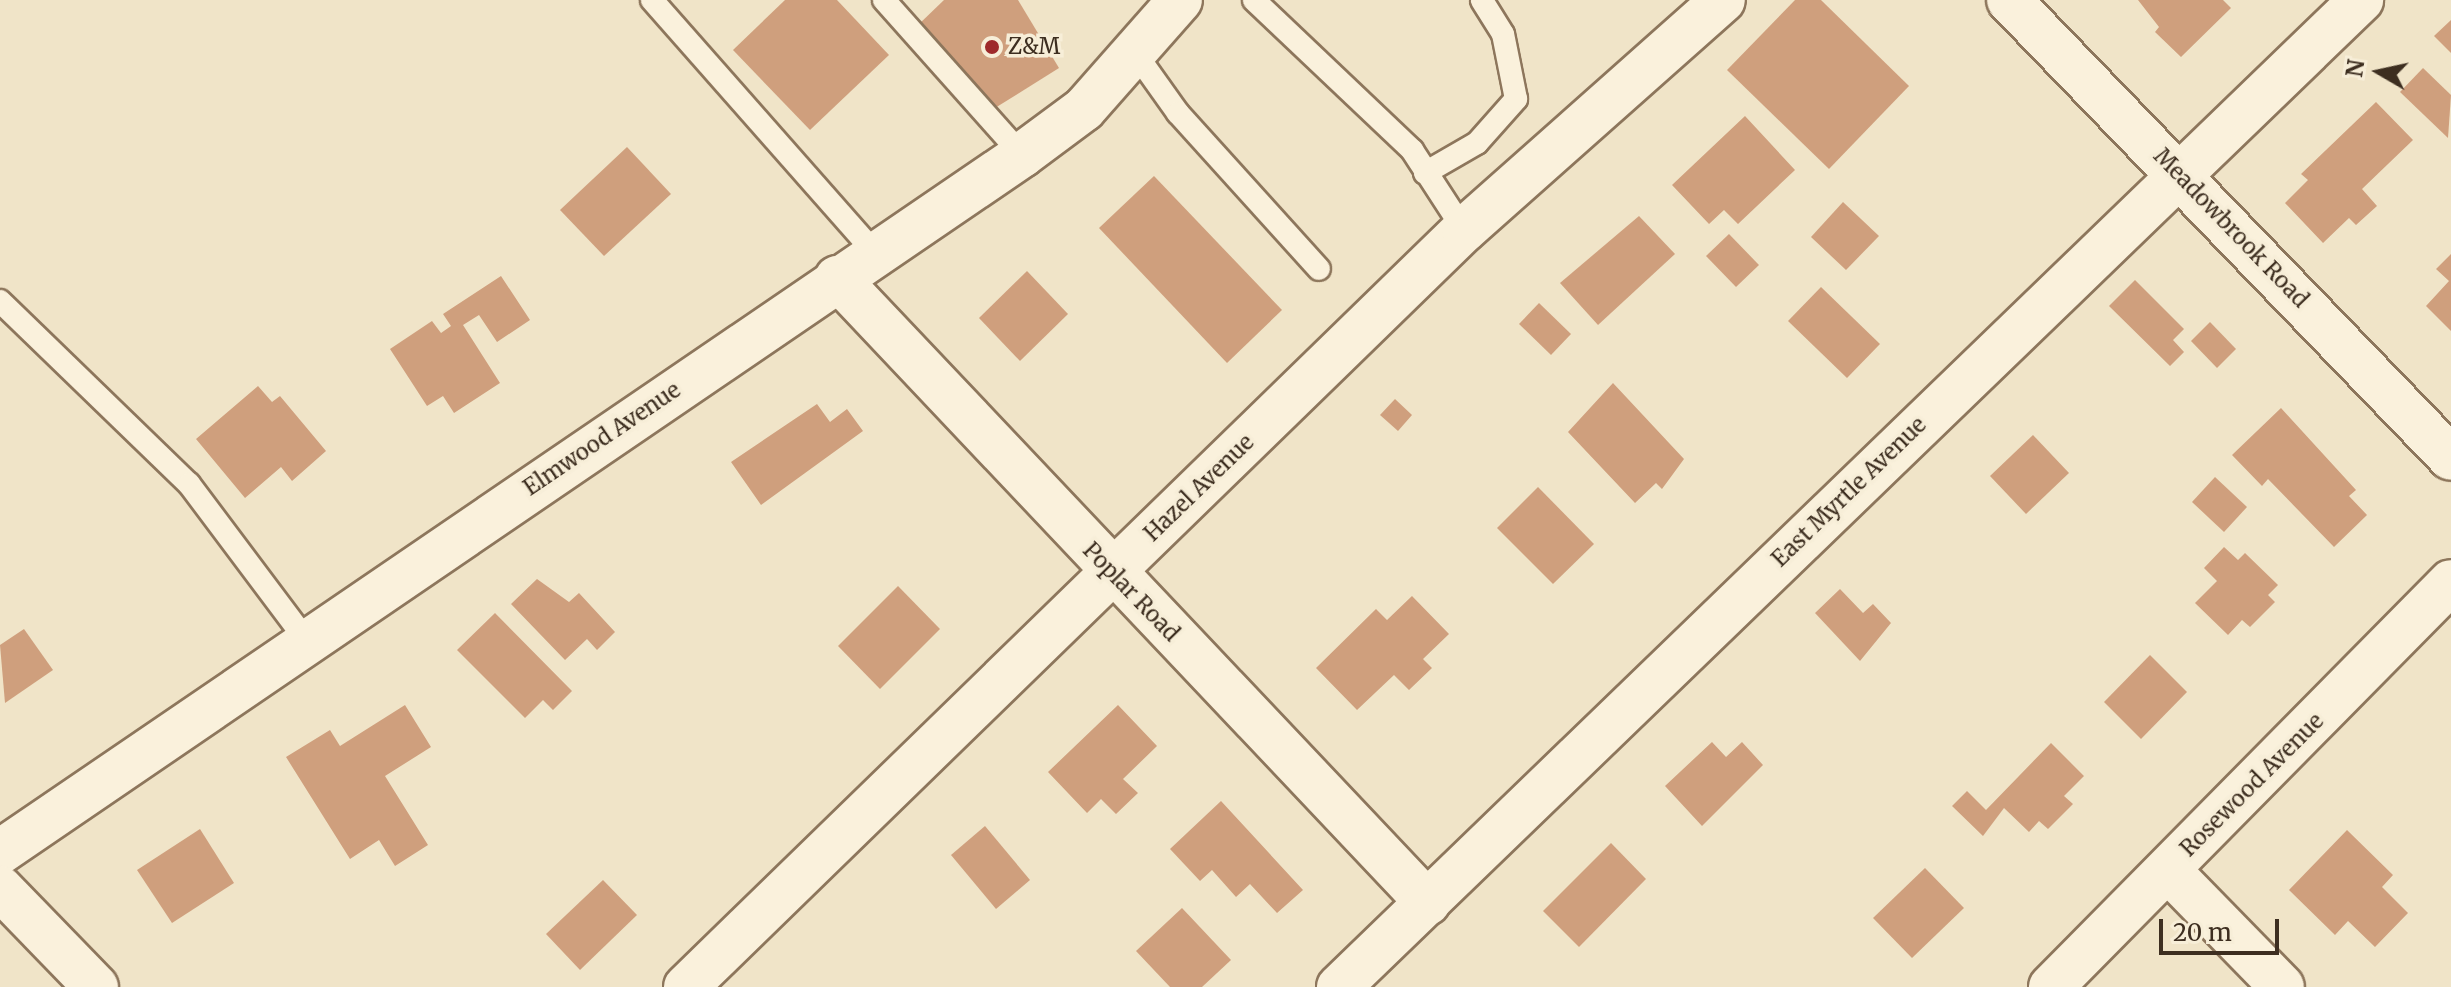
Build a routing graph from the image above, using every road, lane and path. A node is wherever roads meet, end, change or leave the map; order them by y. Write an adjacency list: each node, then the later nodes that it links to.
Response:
1 (652, 0): 14 (lane)
2 (884, 0): 10 (lane)
3 (1180, 0): 9 (street, Elmwood Avenue)
4 (1254, 0): 11 (lane)
5 (1482, 0): 11 (lane)
6 (1723, 0): 13 (street, Hazel Avenue)
7 (2009, 0): 12 (street, Meadowbrook Road)
8 (2361, 0): 12 (street, East Myrtle Avenue)
9 (1136, 54): 10 (street, Elmwood Avenue); 15 (lane)
10 (1022, 155): 14 (street, Elmwood Avenue)
11 (1425, 173): 13 (lane)
12 (2179, 173): 18 (street, Meadowbrook Road); 25 (street, East Myrtle Avenue)
13 (1464, 230): 19 (street, Hazel Avenue)
14 (875, 253): 16 (street, Elmwood Avenue)
15 (1319, 269)
16 (837, 278): 19 (street, Poplar Road); 21 (street, Elmwood Avenue)
17 (0, 301): 21 (lane)
18 (2451, 458)
19 (1112, 572): 25 (street, Poplar Road); 27 (street, Hazel Avenue)
20 (2451, 582): 23 (street, Rosewood Avenue)
21 (307, 641): 22 (street, Elmwood Avenue)
22 (0, 852)
23 (2168, 870): 29 (street, Rosewood Avenue); 30 (street)
24 (0, 888): 26 (street)
25 (1428, 903): 28 (street, East Myrtle Avenue)
26 (96, 987)
27 (686, 987)
28 (1339, 987)
29 (2051, 987)
30 (2282, 987)

